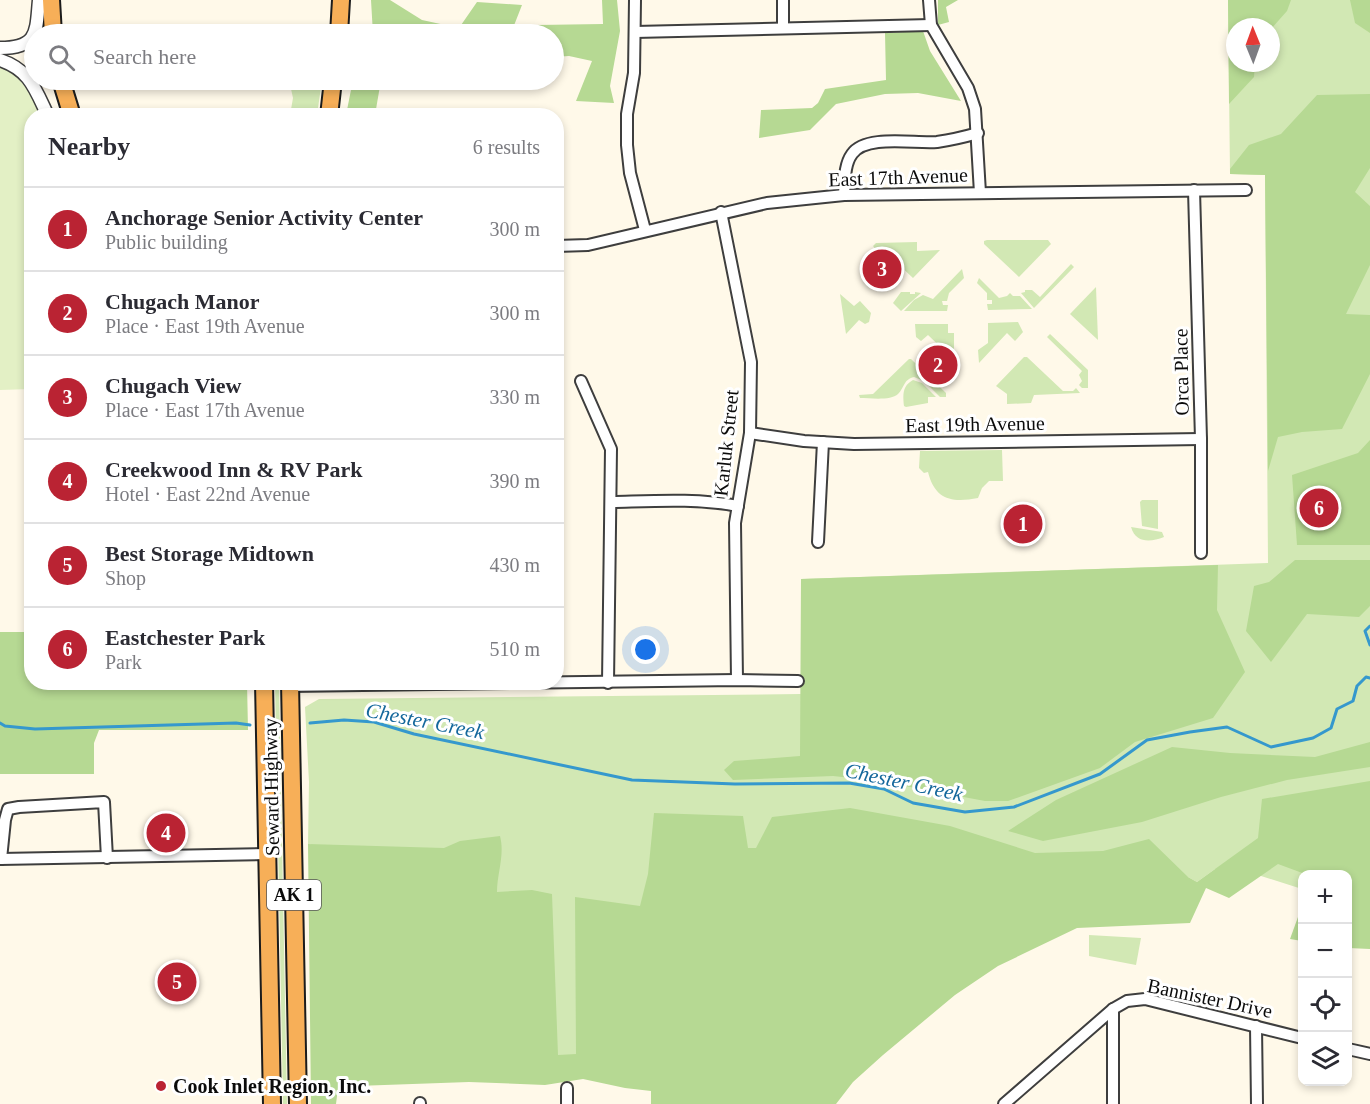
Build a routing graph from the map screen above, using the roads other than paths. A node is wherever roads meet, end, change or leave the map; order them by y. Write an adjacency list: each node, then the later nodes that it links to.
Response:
1 (39, 0): 7 (street)
2 (51, 0): 8 (highway)
3 (341, 0): 9 (highway)
4 (635, 0): 12 (street)
5 (783, 0): 11 (street)
6 (928, 0): 10 (street)
7 (35, 24)
8 (52, 24)
9 (340, 24)
10 (931, 25): 11 (street); 23 (street)
11 (783, 28): 12 (street)
12 (636, 32): 29 (street)
13 (24, 43): 14 (street)
14 (0, 48)
15 (0, 60): 16 (street)
16 (24, 73)
17 (35, 90): 20 (street)
18 (65, 90): 21 (highway)
19 (332, 90): 22 (highway)
20 (44, 108)
21 (70, 108)
22 (330, 108)
23 (978, 133): 26 (street); 27 (street)
24 (1194, 190): 25 (street, East 17th Avenue); 26 (street, East 17th Avenue); 33 (street, Orca Place)
25 (1246, 190)
26 (980, 193): 27 (street, East 17th Avenue)
27 (844, 195): 28 (street, East 17th Avenue)
28 (721, 212): 29 (street, East 17th Avenue); 32 (street, Karluk Street)
29 (645, 230): 30 (street, East 17th Avenue)
30 (564, 246)
31 (581, 381): 35 (street)
32 (750, 433): 34 (street, East 19th Avenue); 36 (street, Karluk Street)
33 (1201, 439): 34 (street, East 19th Avenue); 38 (street, Orca Place)
34 (823, 442): 37 (street)
35 (612, 502): 36 (street); 42 (street)
36 (738, 506): 39 (street, Karluk Street)
37 (818, 542)
38 (1201, 553)
39 (737, 680): 40 (street); 42 (street)
40 (798, 681)
41 (564, 683): 42 (street)
42 (608, 683)
43 (264, 690): 45 (highway, Seward Highway / AK 1)
44 (290, 690): 55 (highway, Seward Highway / AK 1)
45 (268, 854): 46 (street); 54 (highway, Seward Highway / AK 1)
46 (107, 858): 47 (street); 47 (street)
47 (1, 859)
48 (1113, 1009): 49 (street, Bannister Drive); 57 (street, Bannister Drive); 58 (street)
49 (1256, 1026): 50 (street, Bannister Drive); 59 (street)
50 (1298, 1037)
51 (1352, 1050): 52 (street)
52 (1370, 1054)
53 (567, 1088): 56 (street)
54 (272, 1104)
55 (298, 1104)
56 (567, 1104)
57 (1004, 1104)
58 (1113, 1104)
59 (1257, 1104)

